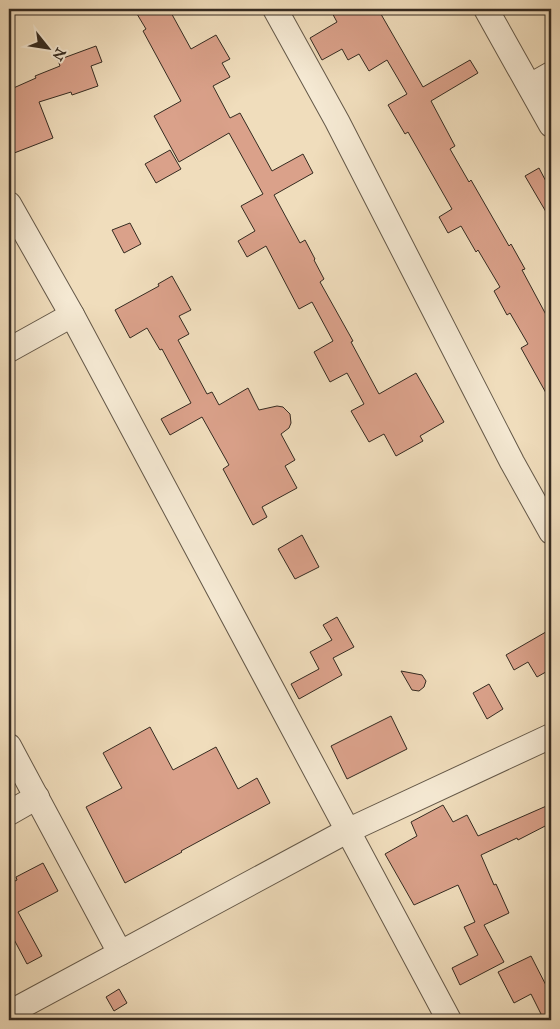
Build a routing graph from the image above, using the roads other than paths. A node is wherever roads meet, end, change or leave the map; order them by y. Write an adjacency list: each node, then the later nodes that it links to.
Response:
1 (275, 9): 9 (street)
2 (486, 9): 4 (street)
3 (551, 74): 4 (street)
4 (530, 86): 5 (street)
5 (551, 125)
6 (9, 204): 7 (street)
7 (72, 315): 8 (street); 14 (street)
8 (9, 350)
9 (551, 532)
10 (551, 736): 14 (street)
11 (9, 746): 12 (street)
12 (37, 797): 13 (street); 15 (street)
13 (9, 813)
14 (347, 831): 15 (street); 17 (street)
15 (120, 953): 16 (street)
16 (9, 1013)
17 (449, 1020)

